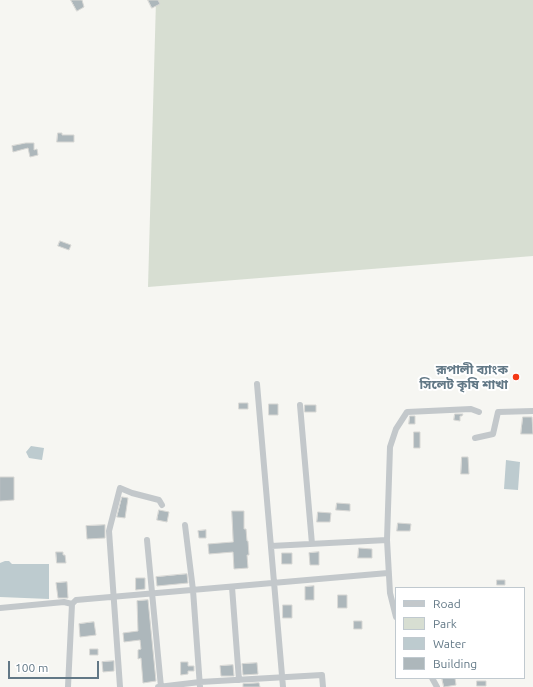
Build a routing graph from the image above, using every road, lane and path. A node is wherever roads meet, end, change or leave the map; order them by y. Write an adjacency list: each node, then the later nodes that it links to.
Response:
1 (257, 384): 11 (street)
2 (300, 405): 10 (street)
3 (533, 411): 5 (street)
4 (479, 412): 9 (street)
5 (475, 438)
6 (162, 505): 17 (street)
7 (185, 525): 15 (street)
8 (147, 540): 16 (street)
9 (387, 540): 10 (street); 12 (street)
10 (312, 544): 11 (street)
11 (271, 546): 13 (street)
12 (388, 573): 13 (street); 20 (street)
13 (274, 583): 14 (street); 21 (street)
14 (232, 587): 15 (street); 22 (street)
15 (193, 590): 16 (street); 23 (street)
16 (152, 594): 17 (street); 26 (street)
17 (114, 597): 18 (street); 25 (street)
18 (72, 604): 19 (street); 24 (street)
19 (0, 608)
20 (395, 613)
21 (282, 678): 22 (street); 27 (street); 28 (street)
22 (240, 680): 23 (street)
23 (200, 684): 26 (street)
24 (68, 687)
25 (120, 687)
26 (160, 687)
27 (283, 687)
28 (323, 687)

